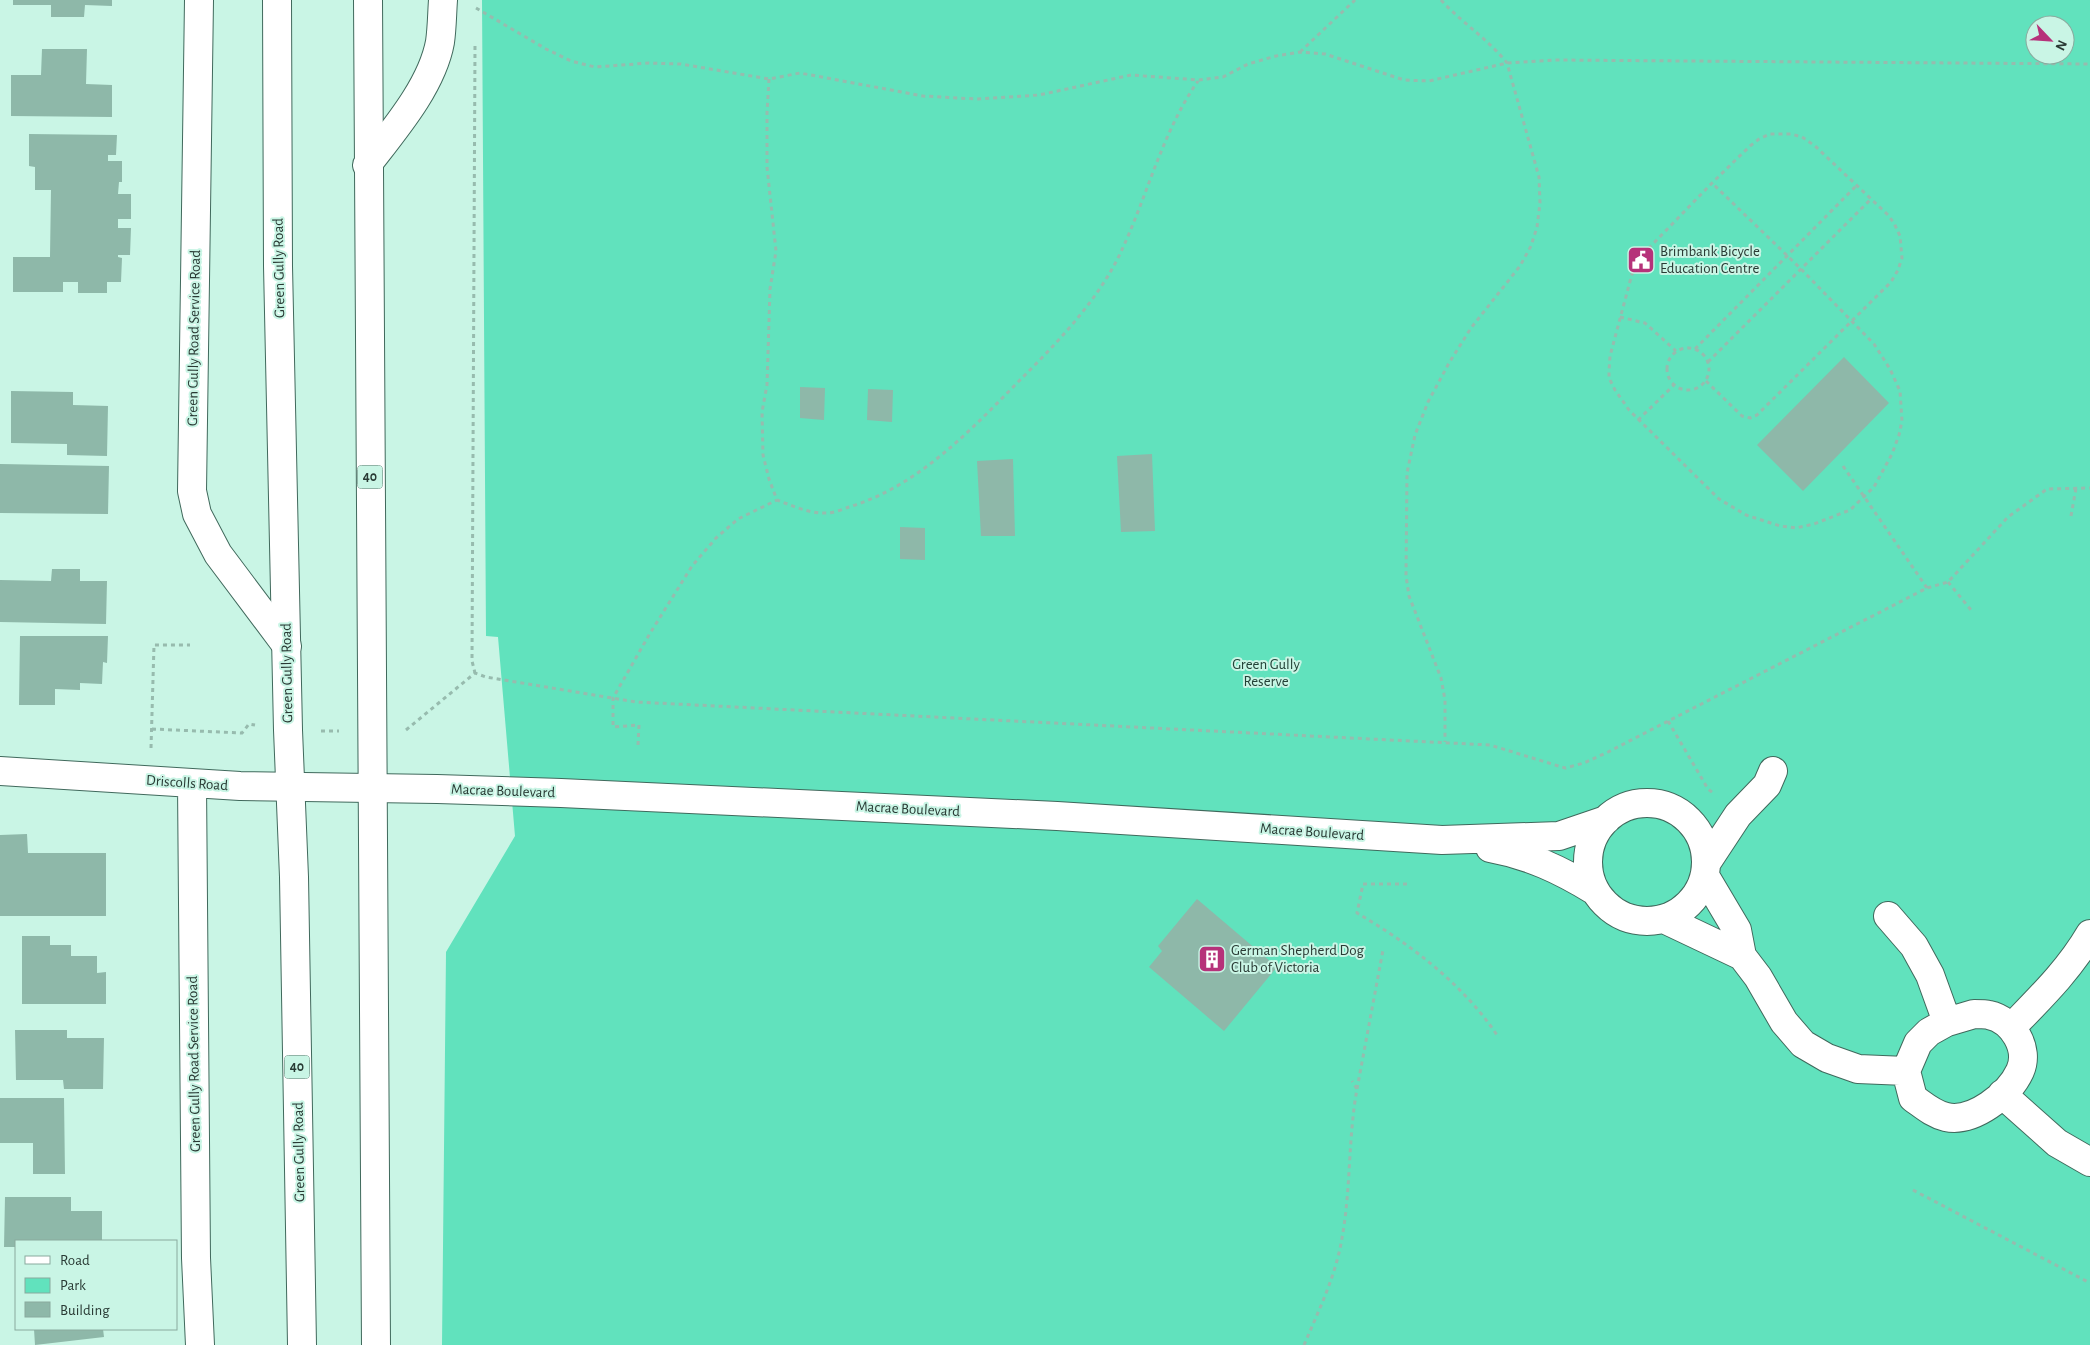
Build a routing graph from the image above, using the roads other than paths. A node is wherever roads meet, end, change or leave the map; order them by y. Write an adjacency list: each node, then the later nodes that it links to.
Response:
1 (199, 0): 6 (street, Green Gully Road Service Road)
2 (277, 0): 6 (street, Green Gully Road)
3 (368, 0): 5 (street, 40)
4 (443, 0): 5 (street)
5 (367, 165): 11 (street, 40)
6 (287, 646): 10 (street, Green Gully Road)
7 (0, 771): 9 (street, Driscolls Road)
8 (1774, 771): 14 (street)
9 (192, 784): 10 (street, Driscolls Road); 25 (street, Green Gully Road Service Road)
10 (291, 788): 11 (street, Driscolls Road); 26 (street, Green Gully Road / 40)
11 (373, 790): 13 (street, Macrae Boulevard); 27 (street, 40)
12 (1606, 820): 13 (street, Macrae Boulevard); 14 (street); 15 (street)
13 (1442, 840): 15 (street, Macrae Boulevard)
14 (1706, 869): 17 (street); 19 (street)
15 (1595, 891): 17 (street)
16 (1888, 916): 20 (street)
17 (1664, 919): 19 (street)
18 (2090, 934): 21 (street)
19 (1742, 956): 22 (street)
20 (1947, 1022): 21 (street); 22 (street)
21 (2012, 1027): 23 (street)
22 (1906, 1071): 23 (street)
23 (2002, 1094): 24 (street)
24 (2090, 1162)
25 (200, 1345)
26 (302, 1345)
27 (376, 1345)

